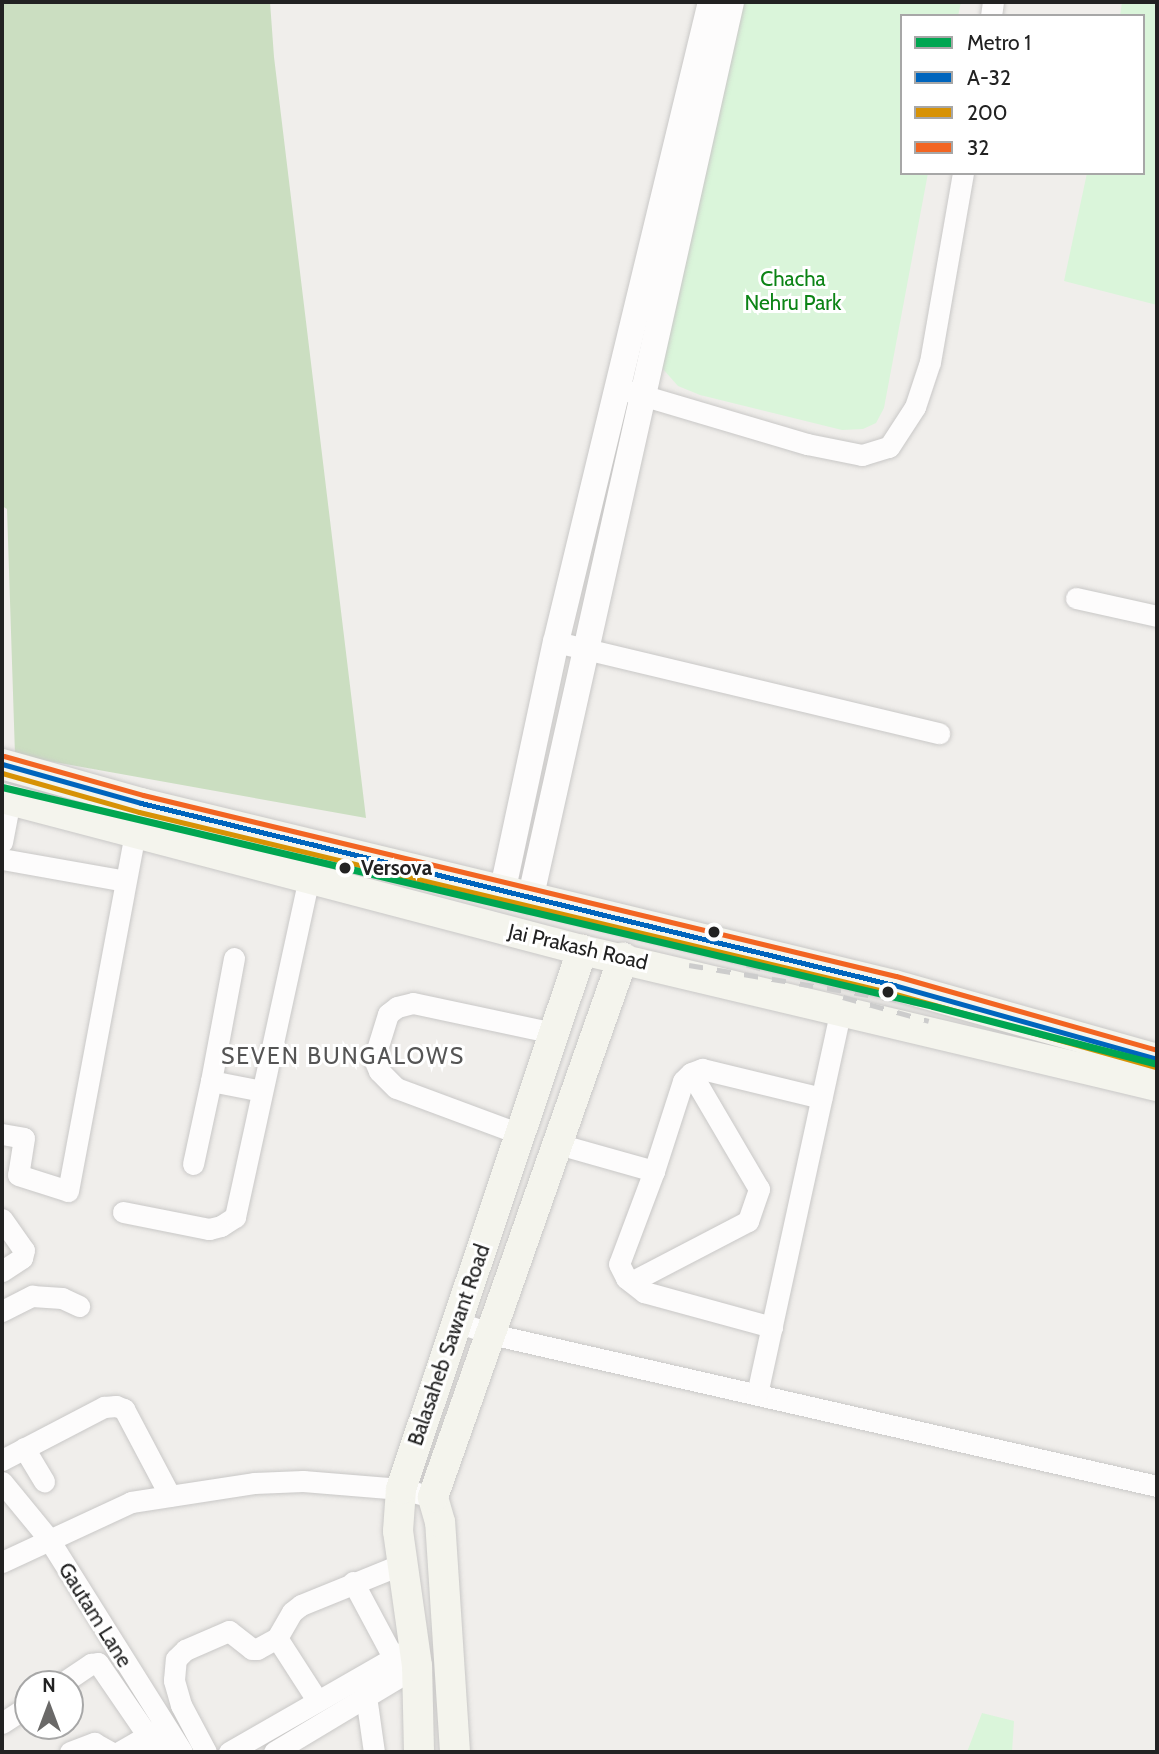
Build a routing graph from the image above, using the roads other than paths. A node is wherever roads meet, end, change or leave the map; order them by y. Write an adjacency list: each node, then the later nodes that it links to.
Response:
1 (711, 2): 4 (street)
2 (731, 2): 4 (street)
3 (963, 175): 4 (street)
4 (631, 392): 7 (street); 8 (street)
5 (1076, 597): 6 (street)
6 (1157, 616)
7 (556, 642): 8 (street); 14 (street)
8 (587, 648): 9 (street); 15 (street)
9 (939, 733)
10 (2, 764): 19 (main road, Jai Prakash Road)
11 (6, 799): 12 (main road, Jai Prakash Road); 13 (street)
12 (135, 832): 17 (main road, Jai Prakash Road); 18 (street)
13 (2, 842)
14 (512, 851): 15 (street); 19 (street)
15 (539, 857): 19 (street)
16 (2, 859): 18 (street)
17 (309, 878): 20 (main road, Jai Prakash Road); 31 (street)
18 (125, 881): 33 (street)
19 (516, 896): 23 (main road, Jai Prakash Road)
20 (582, 950): 22 (main road, Jai Prakash Road); 26 (main road, Balasaheb Sawant Road)
21 (234, 958): 29 (street)
22 (623, 958): 24 (main road, Jai Prakash Road); 35 (main road, Balasaheb Sawant Road)
23 (894, 985): 25 (main road); 27 (main road, Jai Prakash Road)
24 (841, 1009): 25 (main road, Jai Prakash Road); 32 (street)
25 (885, 1020): 30 (main road, Jai Prakash Road)
26 (554, 1033): 34 (main road, Balasaheb Sawant Road); 34 (street)
27 (1157, 1059)
28 (691, 1073): 32 (street); 37 (street); 41 (street)
29 (211, 1081): 31 (street); 36 (street)
30 (1157, 1086)
31 (262, 1091): 38 (street)
32 (822, 1098): 45 (street)
33 (2, 1134)
34 (520, 1134): 44 (main road, Balasaheb Sawant Road)
35 (558, 1144): 37 (street); 46 (main road, Balasaheb Sawant Road)
36 (193, 1164)
37 (654, 1171): 41 (street)
38 (123, 1212)
39 (2, 1219): 40 (street)
40 (2, 1271)
41 (631, 1282): 45 (street)
42 (79, 1306): 43 (street)
43 (2, 1311)
44 (457, 1322): 46 (street); 53 (main road, Balasaheb Sawant Road)
45 (772, 1327): 47 (street)
46 (491, 1334): 47 (street); 55 (main road, Balasaheb Sawant Road)
47 (757, 1394): 52 (street)
48 (24, 1448): 49 (street); 50 (street); 54 (street)
49 (2, 1460)
50 (44, 1481)
51 (2, 1482): 56 (street, Gautam Lane)
52 (1157, 1486)
53 (401, 1489): 54 (street); 55 (street); 58 (main road, Balasaheb Sawant Road)
54 (170, 1496): 56 (street)
55 (433, 1496): 75 (main road)
56 (48, 1538): 57 (street); 65 (street, Gautam Lane)
57 (2, 1562)
58 (402, 1564): 59 (street); 61 (main road, Balasaheb Sawant Road)
59 (354, 1582): 60 (street); 61 (street)
60 (276, 1638): 64 (street); 70 (street)
61 (408, 1656): 63 (street); 64 (street); 74 (main road, Balasaheb Sawant Road)
62 (84, 1671): 65 (street)
63 (366, 1696): 72 (street); 73 (street)
64 (317, 1700): 71 (street)
65 (157, 1738): 68 (street); 69 (street, Gautam Lane)
66 (70, 1752): 67 (street)
67 (110, 1752)
68 (119, 1752)
69 (181, 1752)
70 (206, 1752)
71 (229, 1752)
72 (274, 1752)
73 (374, 1752)
74 (419, 1752)
75 (455, 1752)

